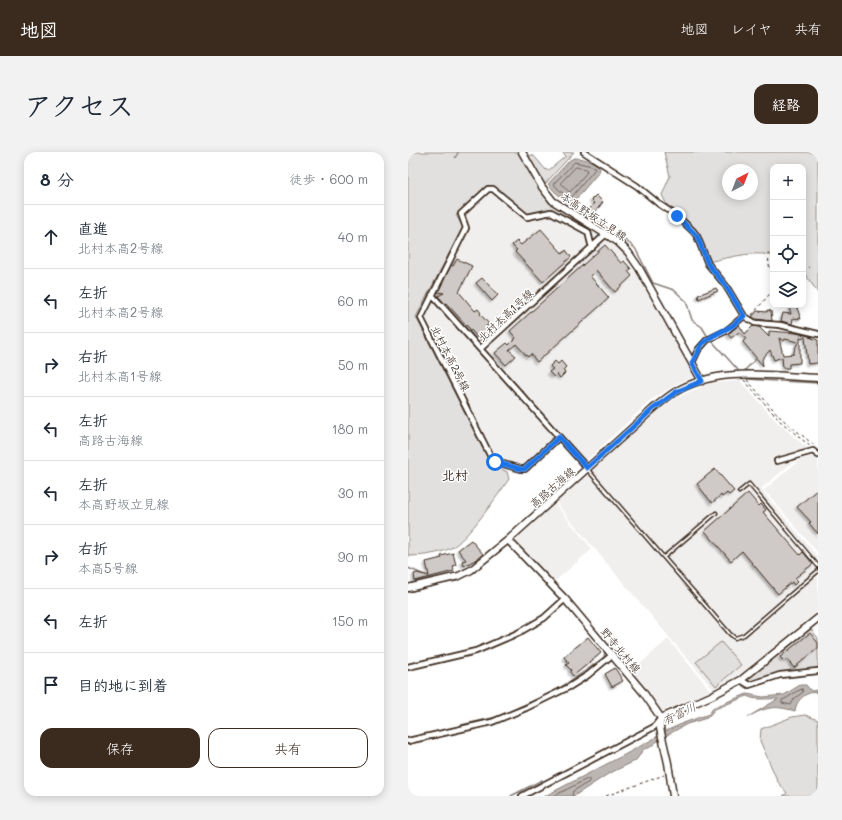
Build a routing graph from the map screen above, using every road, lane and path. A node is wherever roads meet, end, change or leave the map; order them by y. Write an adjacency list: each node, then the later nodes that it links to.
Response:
1 (522, 152): 3 (street, 本高野坂立見線)
2 (584, 152): 11 (street)
3 (605, 235): 4 (street, 北村本高1号線); 15 (street, 本高野坂立見線)
4 (592, 248): 10 (street, 北村本高2号線); 14 (street, 北村本高1号線)
5 (768, 253): 8 (path)
6 (809, 267): 7 (path)
7 (806, 269)
8 (772, 272)
9 (770, 293): 12 (path)
10 (432, 295): 14 (street); 19 (street, 北村本高2号線)
11 (744, 316): 12 (street); 15 (street)
12 (748, 320): 13 (street)
13 (818, 334)
14 (480, 349): 19 (street, 北村本高1号線)
15 (692, 363): 18 (street, 本高野坂立見線)
16 (740, 375): 17 (street, 高路古海線); 18 (street, 高路古海線); 20 (path); 20 (path)
17 (818, 378)
18 (702, 381): 23 (street, 高路古海線)
19 (559, 437): 23 (street, 北村本高1号線)
20 (815, 449): 21 (street); 22 (street)
21 (818, 455)
22 (777, 461)
23 (587, 468): 26 (street, 高路古海線); 27 (lane)
24 (739, 492): 28 (lane)
25 (716, 513): 27 (lane)
26 (508, 540): 30 (street, 高路古海線); 31 (street, 野寺北村線)
27 (664, 557): 29 (lane)
28 (818, 566)
29 (818, 571)
30 (408, 588)
31 (566, 599): 33 (street, 野寺北村線); 34 (street)
32 (818, 618): 36 (street)
33 (612, 655): 37 (street, 野寺北村線); 38 (street)
34 (408, 667)
35 (818, 671): 36 (street)
36 (741, 680): 37 (street)
37 (661, 718): 39 (street); 40 (street)
38 (408, 741)
39 (670, 774): 41 (path); 42 (street)
40 (522, 796)
41 (606, 796)
42 (673, 796)

